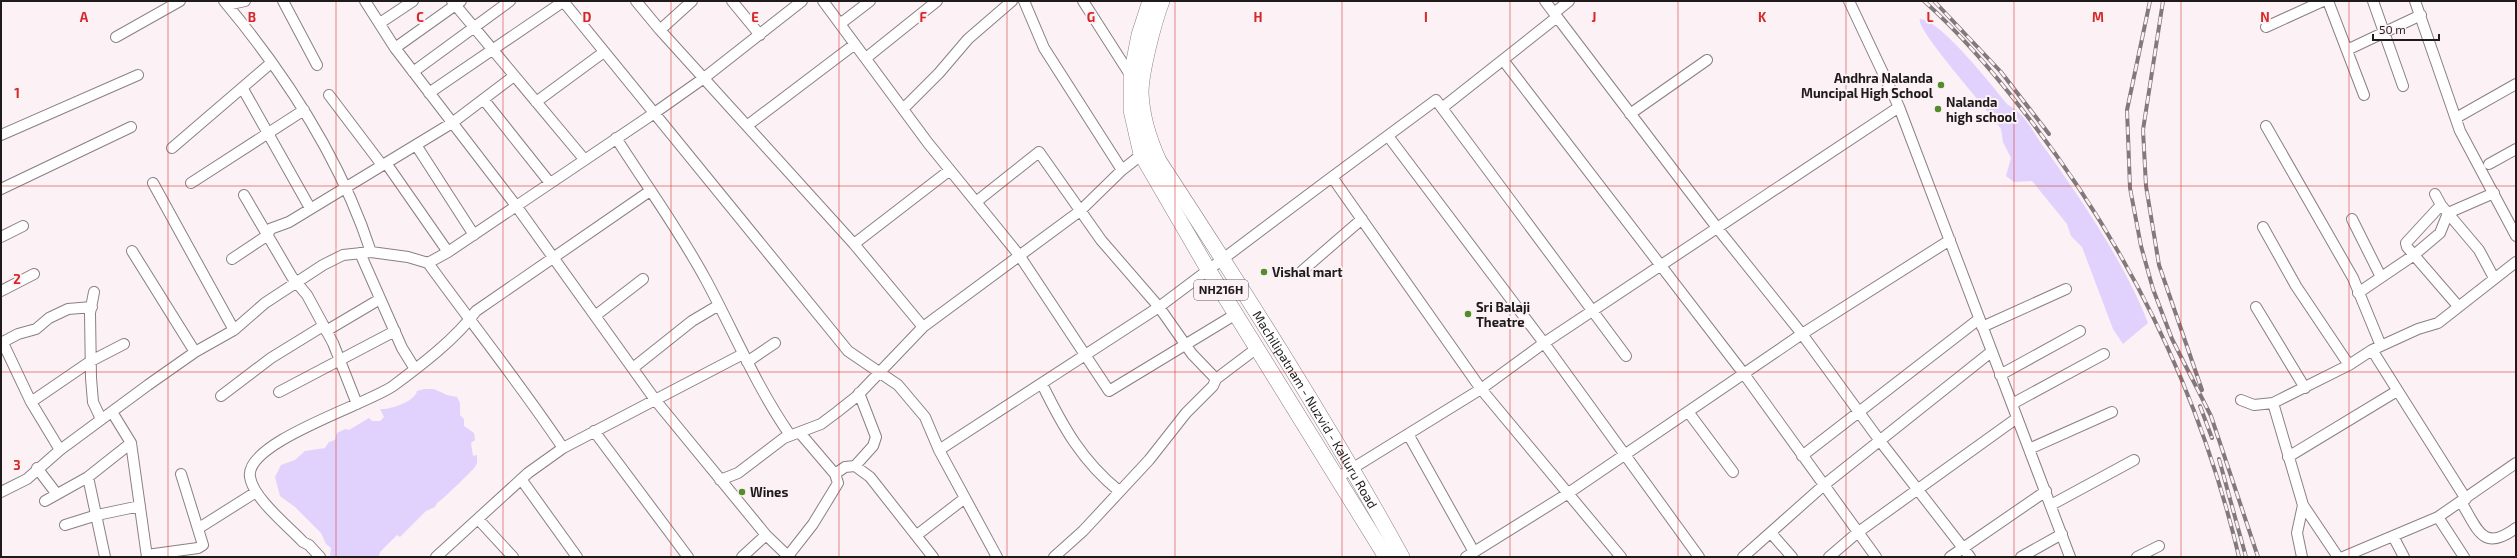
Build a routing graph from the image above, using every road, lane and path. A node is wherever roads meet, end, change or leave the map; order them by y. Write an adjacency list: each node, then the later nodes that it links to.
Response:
1 (180, 1): 38 (street)
2 (245, 1): 27 (street)
3 (283, 1): 48 (street)
4 (413, 1): 31 (street)
5 (510, 1): 34 (street)
6 (563, 1): 41 (street); 43 (street)
7 (636, 1): 35 (street)
8 (692, 1): 35 (street)
9 (732, 1): 37 (street)
10 (802, 1): 37 (street)
11 (823, 1): 32 (street)
12 (870, 1): 32 (street)
13 (937, 1): 44 (street)
14 (1012, 1): 63 (street)
15 (1024, 1): 85 (street)
16 (1083, 1): 52 (street)
17 (1162, 1): 80 (highway, Machilipatnam - Nuzvid - Kalluru Road / NH216H)
18 (1544, 1): 29 (street)
19 (1569, 1): 29 (street)
20 (1849, 1): 62 (street)
21 (2323, 1): 33 (street)
22 (2328, 1): 42 (street)
23 (2373, 1): 36 (street)
24 (2415, 1): 30 (street)
25 (367, 2): 31 (street)
26 (456, 2): 34 (street); 40 (street)
27 (226, 3): 47 (street)
28 (1147, 3): 52 (highway, Machilipatnam - Nuzvid - Kalluru Road / NH216H)
29 (1555, 15): 45 (street); 67 (street)
30 (2421, 16): 36 (street); 68 (street)
31 (380, 23): 40 (street)
32 (840, 24): 39 (street)
33 (2266, 27)
34 (474, 28): 41 (street); 49 (street)
35 (660, 30): 53 (street)
36 (2384, 32): 42 (street); 55 (street)
37 (760, 35): 53 (street)
38 (116, 37)
39 (855, 44): 44 (street); 70 (street)
40 (395, 48): 49 (street)
41 (491, 49): 51 (street); 57 (street)
42 (2347, 50): 59 (street)
43 (604, 52): 61 (street); 66 (street)
44 (866, 58): 63 (street)
45 (1503, 60): 64 (street); 124 (street)
46 (1707, 60): 67 (street)
47 (271, 64): 56 (street); 65 (street)
48 (317, 66)
49 (413, 72): 57 (street)
50 (138, 75): 74 (street)
51 (514, 76): 60 (street); 61 (street)
52 (1131, 76): 80 (highway, Machilipatnam - Nuzvid - Kalluru Road / NH216H)
53 (704, 78): 66 (street); 70 (street)
54 (2516, 84): 68 (street)
55 (2403, 86)
56 (243, 88): 73 (street); 78 (street)
57 (429, 93): 69 (street)
58 (330, 95): 82 (street)
59 (2364, 95)
60 (484, 100): 69 (street); 89 (street)
61 (536, 102): 81 (street)
62 (1899, 107): 106 (street); 111 (street)
63 (904, 108): 84 (street)
64 (1442, 108): 75 (street); 142 (street)
65 (304, 110): 73 (street); 91 (street)
66 (653, 114): 76 (street); 171 (street)
67 (1630, 114): 106 (street)
68 (2456, 118): 93 (street)
69 (452, 124): 77 (street); 98 (street)
70 (748, 125): 112 (street)
71 (2266, 126): 135 (street)
72 (131, 127): 90 (street)
73 (268, 133): 88 (street); 99 (street)
74 (1, 135)
75 (1388, 136): 86 (street); 155 (street)
76 (616, 138): 81 (street); 92 (street)
77 (416, 145): 82 (street); 107 (street)
78 (172, 148)
79 (2516, 149): 83 (street)
80 (1147, 151): 85 (street); 121 (highway, Machilipatnam - Nuzvid - Kalluru Road / NH216H); 125 (highway, Machilipatnam - Nuzvid - Kalluru Road / NH216H)
81 (584, 159): 89 (street)
82 (384, 164): 91 (street); 115 (street)
83 (2489, 164)
84 (950, 170): 96 (street); 112 (street)
85 (1122, 170): 100 (street)
86 (1332, 177): 102 (street); 121 (street)
87 (153, 183): 149 (street)
88 (191, 183)
89 (550, 183): 98 (street)
90 (1, 188)
91 (344, 188): 99 (street); 114 (street)
92 (650, 191): 120 (street); 137 (street)
93 (2494, 193): 101 (street); 109 (street)
94 (2435, 194): 97 (street)
95 (244, 195): 108 (street)
96 (976, 202): 100 (street); 117 (street)
97 (2441, 204): 101 (street); 118 (street)
98 (517, 207): 107 (street); 120 (street)
99 (310, 208): 108 (street)
100 (1080, 211): 117 (street); 141 (street)
101 (2448, 213): 118 (street); 129 (street)
102 (1362, 219): 126 (street); 177 (street)
103 (2352, 219): 128 (street)
104 (23, 226): 110 (street)
105 (2263, 227): 168 (street)
106 (1718, 229): 124 (street); 152 (street)
107 (474, 235): 115 (street)
108 (268, 236): 119 (street); 131 (street)
109 (2516, 236)
110 (1, 237)
111 (1950, 240): 146 (street); 152 (street)
112 (854, 244): 147 (street)
113 (132, 250): 160 (street)
114 (371, 252): 116 (street); 123 (street)
115 (448, 252): 123 (street)
116 (360, 253): 131 (street); 136 (street)
117 (1019, 255): 147 (street); 163 (street)
118 (2414, 255): 128 (street); 138 (street)
119 (232, 259)
120 (554, 259): 144 (street); 145 (street)
121 (1224, 260): 125 (street); 210 (highway, Machilipatnam - Nuzvid - Kalluru Road / NH216H)
122 (2516, 262): 129 (street)
123 (428, 263): 145 (street)
124 (1662, 265): 142 (street); 172 (street)
125 (1209, 271): 141 (street); 143 (highway, Machilipatnam - Nuzvid - Kalluru Road / NH216H)
126 (1302, 271)
127 (34, 274): 133 (street)
128 (2381, 277): 135 (street)
129 (2494, 278): 138 (street)
130 (643, 279): 144 (street)
131 (297, 282): 148 (street); 149 (street)
132 (2066, 289): 146 (street)
133 (1, 291)
134 (94, 292): 139 (street)
135 (2358, 293): 159 (street)
136 (380, 299): 148 (street); 150 (street)
137 (718, 305): 165 (street); 169 (street)
138 (2458, 306): 159 (street)
139 (92, 307): 153 (street); 167 (street)
140 (2256, 307): 176 (street)
141 (1159, 308): 157 (street); 163 (street)
142 (1592, 310): 155 (street); 164 (street)
143 (1236, 314): 157 (street); 158 (highway, Machilipatnam - Nuzvid - Kalluru Road / NH216H)
144 (595, 316): 169 (street)
145 (469, 320): 170 (street); 199 (street)
146 (1981, 323): 161 (street); 188 (street)
147 (923, 327): 171 (street)
148 (324, 328): 166 (street); 181 (street)
149 (234, 330): 160 (street)
150 (395, 331): 166 (street); 170 (street)
151 (2080, 331): 173 (street)
152 (1802, 334): 172 (street); 188 (street)
153 (2, 343): 184 (street)
154 (776, 343): 165 (street)
155 (1544, 343): 177 (street); 203 (street)
156 (124, 344): 167 (street)
157 (1186, 344): 163 (street); 174 (street)
158 (1257, 348): 174 (street); 215 (highway, Machilipatnam - Nuzvid - Kalluru Road / NH216H)
159 (2377, 348): 168 (street); 178 (street)
160 (195, 352): 189 (street)
161 (1991, 352): 173 (street); 197 (street)
162 (2104, 354): 187 (street)
163 (1085, 355): 175 (street)
164 (1626, 356)
165 (745, 358): 183 (street); 195 (street)
166 (341, 360): 179 (street); 186 (street)
167 (91, 361): 184 (street); 193 (street)
168 (2349, 365): 176 (street)
169 (633, 368): 183 (street)
170 (415, 369): 186 (street)
171 (880, 372): 180 (street); 202 (street)
172 (1744, 374): 191 (street); 204 (street)
173 (2000, 375): 187 (street)
174 (1216, 379): 221 (street)
175 (1042, 384): 202 (street); 221 (street)
176 (2305, 388): 185 (street)
177 (1481, 389): 196 (street); 225 (street)
178 (2397, 391): 205 (street); 228 (street)
179 (279, 392)
180 (859, 393): 195 (street); 208 (street)
181 (222, 396)
182 (2241, 400): 185 (street)
183 (656, 401): 194 (street); 217 (street)
184 (31, 402): 201 (street)
185 (2273, 403): 205 (street)
186 (358, 404): 223 (street)
187 (2012, 404): 192 (street)
188 (1859, 411): 197 (street); 204 (street)
189 (112, 412): 193 (street); 198 (street)
190 (2112, 412): 200 (street)
191 (1689, 413): 203 (street); 211 (street)
192 (2017, 418): 200 (street); 219 (street)
193 (101, 419): 201 (street)
194 (594, 431): 199 (street); 254 (street)
195 (795, 434): 213 (street); 217 (street)
196 (1408, 434): 210 (street); 246 (street)
197 (1880, 440): 218 (street); 219 (street)
198 (131, 442): 214 (street); 231 (street)
199 (563, 448): 216 (street)
200 (2029, 449): 222 (street)
201 (60, 450): 209 (street)
202 (939, 450): 226 (street)
203 (1624, 454): 225 (street); 262 (street)
204 (1802, 456): 218 (street)
205 (2288, 457): 230 (street)
206 (2134, 460): 229 (street)
207 (2516, 463): 228 (street)
208 (855, 466): 213 (street); 242 (street)
209 (37, 468): 220 (street); 224 (street)
210 (1353, 468): 215 (street); 260 (highway, Machilipatnam - Nuzvid - Kalluru Road / NH216H)
211 (1733, 472)
212 (180, 474): 236 (street)
213 (835, 474): 249 (street)
214 (88, 477): 224 (street); 232 (street)
215 (1337, 478): 259 (highway, Machilipatnam - Nuzvid - Kalluru Road / NH216H)
216 (521, 479): 234 (street); 253 (street)
217 (720, 480): 241 (street)
218 (1824, 485): 238 (street); 239 (street)
219 (1917, 488): 238 (street); 245 (street)
220 (2, 489)
221 (1119, 491): 258 (street)
222 (2046, 491): 229 (street); 245 (street)
223 (256, 492): 236 (street); 251 (street)
224 (56, 494): 227 (street)
225 (1566, 494): 246 (street); 261 (street)
226 (965, 498): 242 (street); 257 (street)
227 (44, 501)
228 (2463, 501): 233 (street); 237 (street)
229 (2051, 505): 240 (street)
230 (2302, 505): 272 (street); 273 (street)
231 (140, 506): 232 (street); 247 (street)
232 (97, 515): 235 (street); 250 (street)
233 (2438, 518): 243 (street); 276 (street)
234 (478, 519): 248 (street); 252 (street)
235 (65, 525)
236 (199, 528): 247 (street)
237 (2516, 528)
238 (1857, 532): 265 (street); 266 (street)
239 (1770, 533): 263 (street); 264 (street)
240 (2062, 534): 269 (street); 270 (street)
241 (766, 535): 249 (street); 255 (street)
242 (917, 535): 256 (street)
243 (2394, 538): 274 (street); 275 (street)
244 (2159, 546): 271 (street)
245 (1963, 547): 267 (street); 268 (street)
246 (1470, 554)
247 (147, 556)
248 (439, 556)
249 (788, 556)
250 (104, 557)
251 (320, 557)
252 (513, 557)
253 (577, 557)
254 (688, 557)
255 (742, 557)
256 (933, 557)
257 (997, 557)
258 (1054, 557)
259 (1386, 557)
260 (1402, 557)
261 (1621, 557)
262 (1699, 557)
263 (1743, 557)
264 (1792, 557)
265 (1829, 557)
266 (1876, 557)
267 (1950, 557)
268 (1970, 557)
269 (2021, 557)
270 (2070, 557)
271 (2137, 557)
272 (2302, 557)
273 (2338, 557)
274 (2343, 557)
275 (2404, 557)
276 (2464, 557)

